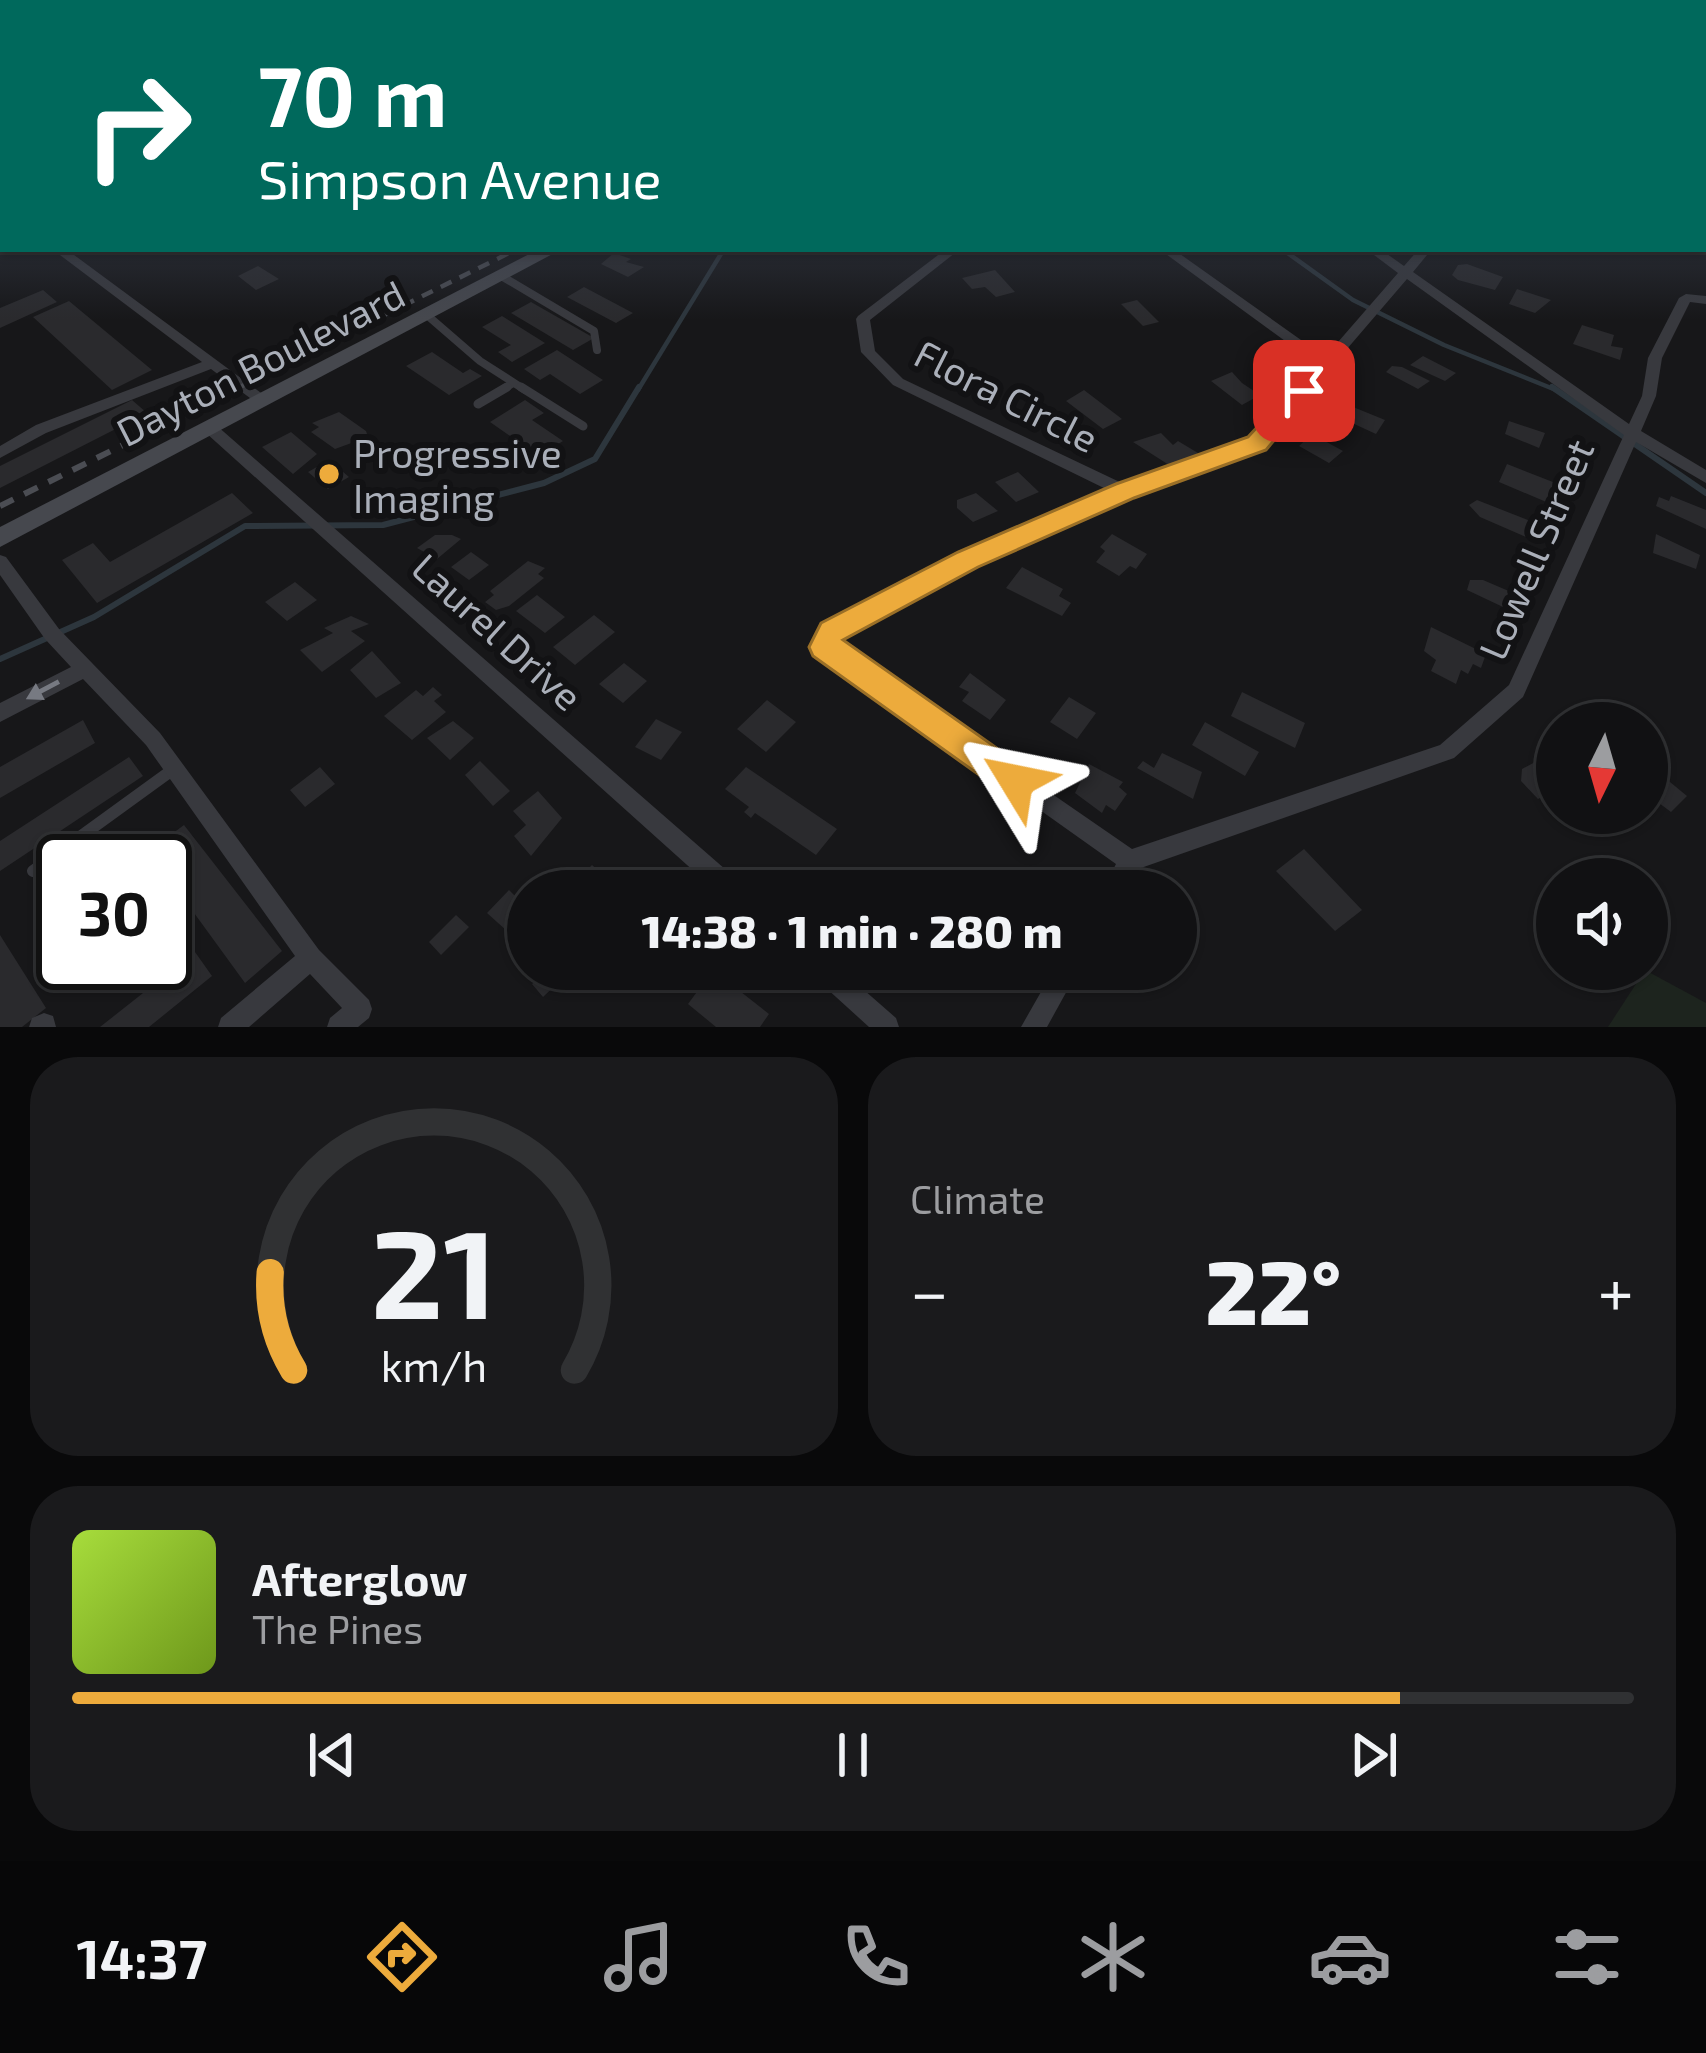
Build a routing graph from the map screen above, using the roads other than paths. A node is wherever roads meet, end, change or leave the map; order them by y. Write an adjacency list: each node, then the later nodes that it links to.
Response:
1 (62, 252): 12 (street)
2 (548, 252): 8 (main road, Dayton Boulevard)
3 (950, 252): 22 (street, Flora Circle)
4 (1169, 252): 13 (street)
5 (1376, 252): 7 (street)
6 (1424, 252): 7 (street)
7 (1408, 275): 13 (street); 19 (street)
8 (503, 277): 10 (main road, Dayton Boulevard); 11 (lane)
9 (1706, 300): 19 (street, Lowell Street)
10 (428, 316): 14 (lane); 15 (main road, Dayton Boulevard)
11 (597, 350)
12 (211, 364): 15 (street); 20 (street)
13 (1327, 365): 22 (street)
14 (513, 383): 16 (lane); 17 (lane)
15 (262, 401): 18 (main road, Dayton Boulevard)
16 (478, 404)
17 (583, 426)
18 (211, 429): 23 (main road, Dayton Boulevard); 29 (street, Laurel Drive)
19 (1629, 431): 21 (street); 28 (street, Lowell Street)
20 (0, 453)
21 (1706, 477)
22 (1125, 491): 28 (street)
23 (0, 538)
24 (0, 562): 25 (street)
25 (86, 668): 26 (street, one-way to 26); 27 (street)
26 (0, 713)
27 (175, 768): 31 (lane); 32 (street)
28 (1130, 861): 30 (street)
29 (710, 870)
30 (1125, 870)
31 (33, 871)
32 (311, 958): 35 (street); 36 (street)
33 (845, 990): 37 (street)
34 (1055, 990): 38 (street)
35 (230, 1027)
36 (339, 1027)
37 (887, 1027)
38 (1033, 1027)

